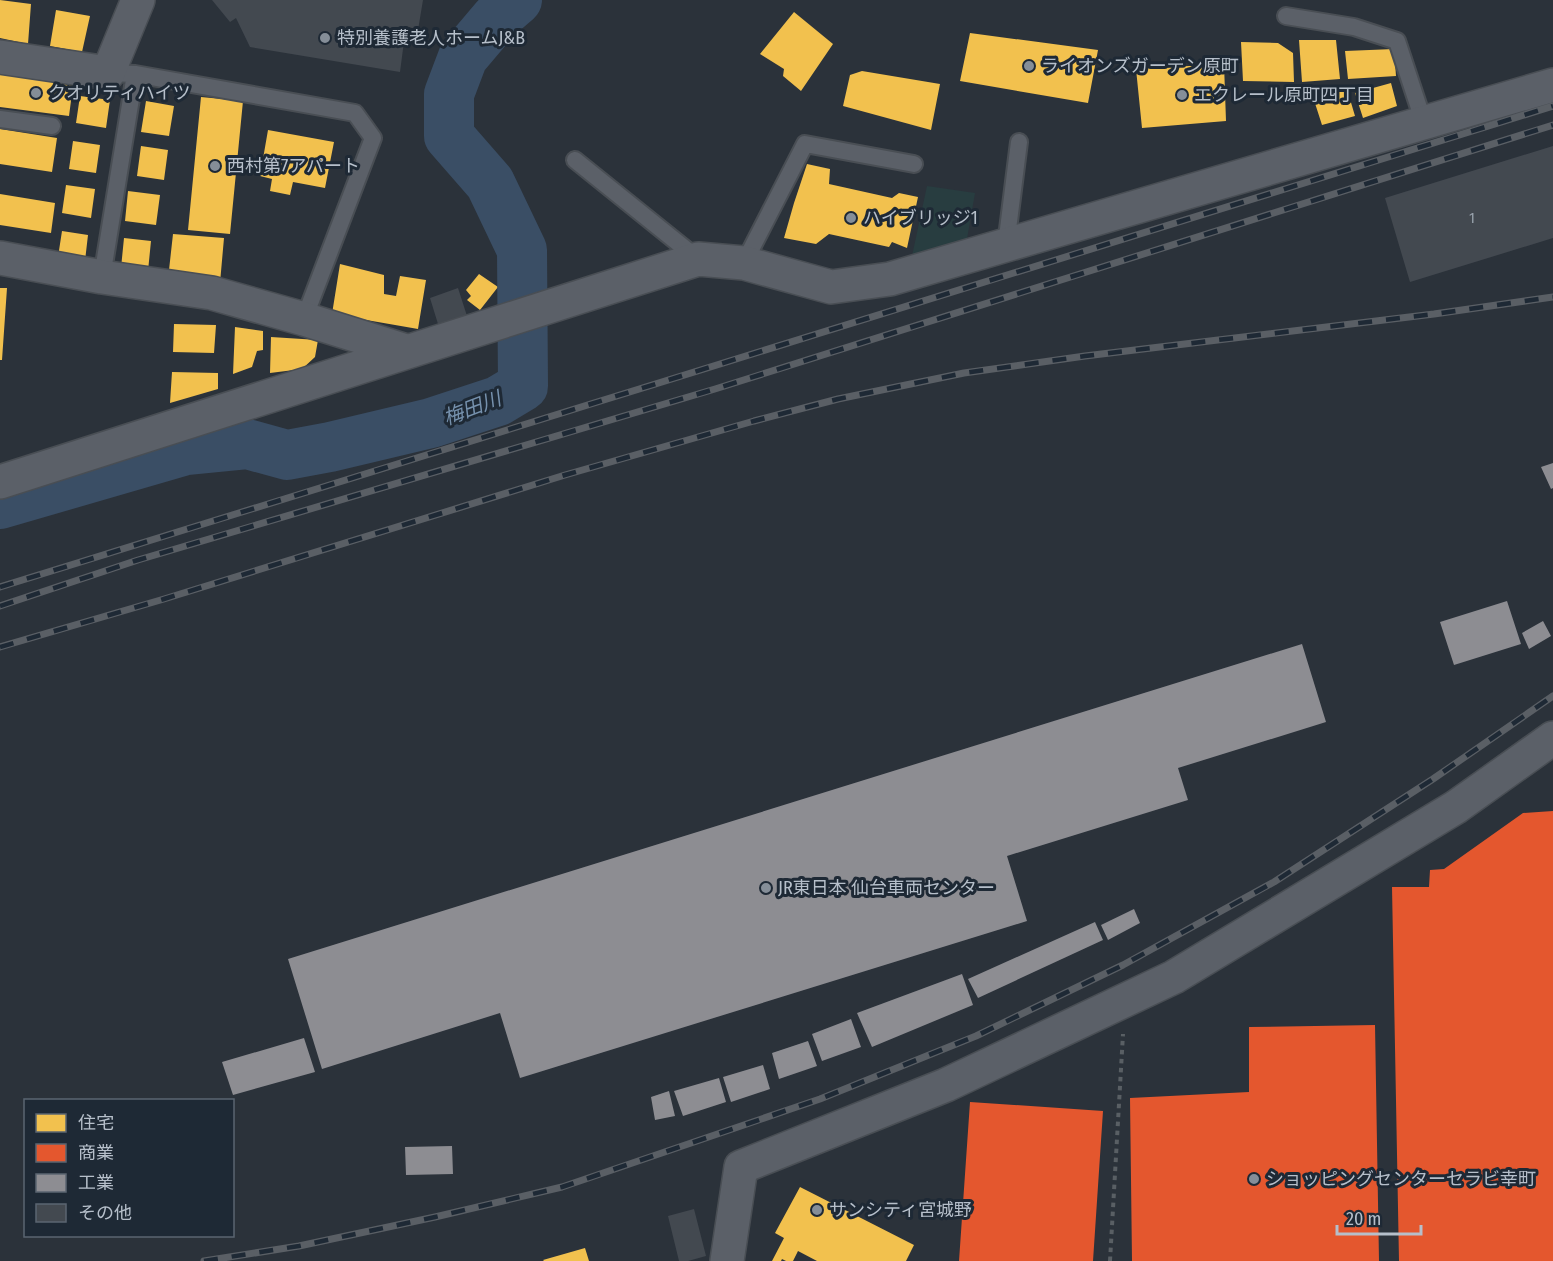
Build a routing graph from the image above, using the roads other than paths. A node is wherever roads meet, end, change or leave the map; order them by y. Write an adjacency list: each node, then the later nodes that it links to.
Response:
1 (138, 0): 4 (street)
2 (1286, 16): 7 (lane)
3 (0, 57): 4 (street)
4 (122, 73): 16 (lane); 17 (lane)
5 (1553, 85): 7 (street)
6 (0, 119): 8 (lane)
7 (1424, 123): 12 (street)
8 (52, 126)
9 (1019, 142): 12 (lane)
10 (575, 160): 14 (lane)
11 (914, 164): 15 (lane)
12 (1006, 245): 15 (street)
13 (0, 258): 16 (street)
14 (698, 259): 15 (street); 18 (street)
15 (744, 263)
16 (102, 277): 17 (street)
17 (304, 319): 18 (street)
18 (406, 351): 19 (street)
19 (0, 482)
20 (1553, 738): 21 (street)
21 (727, 1261)

